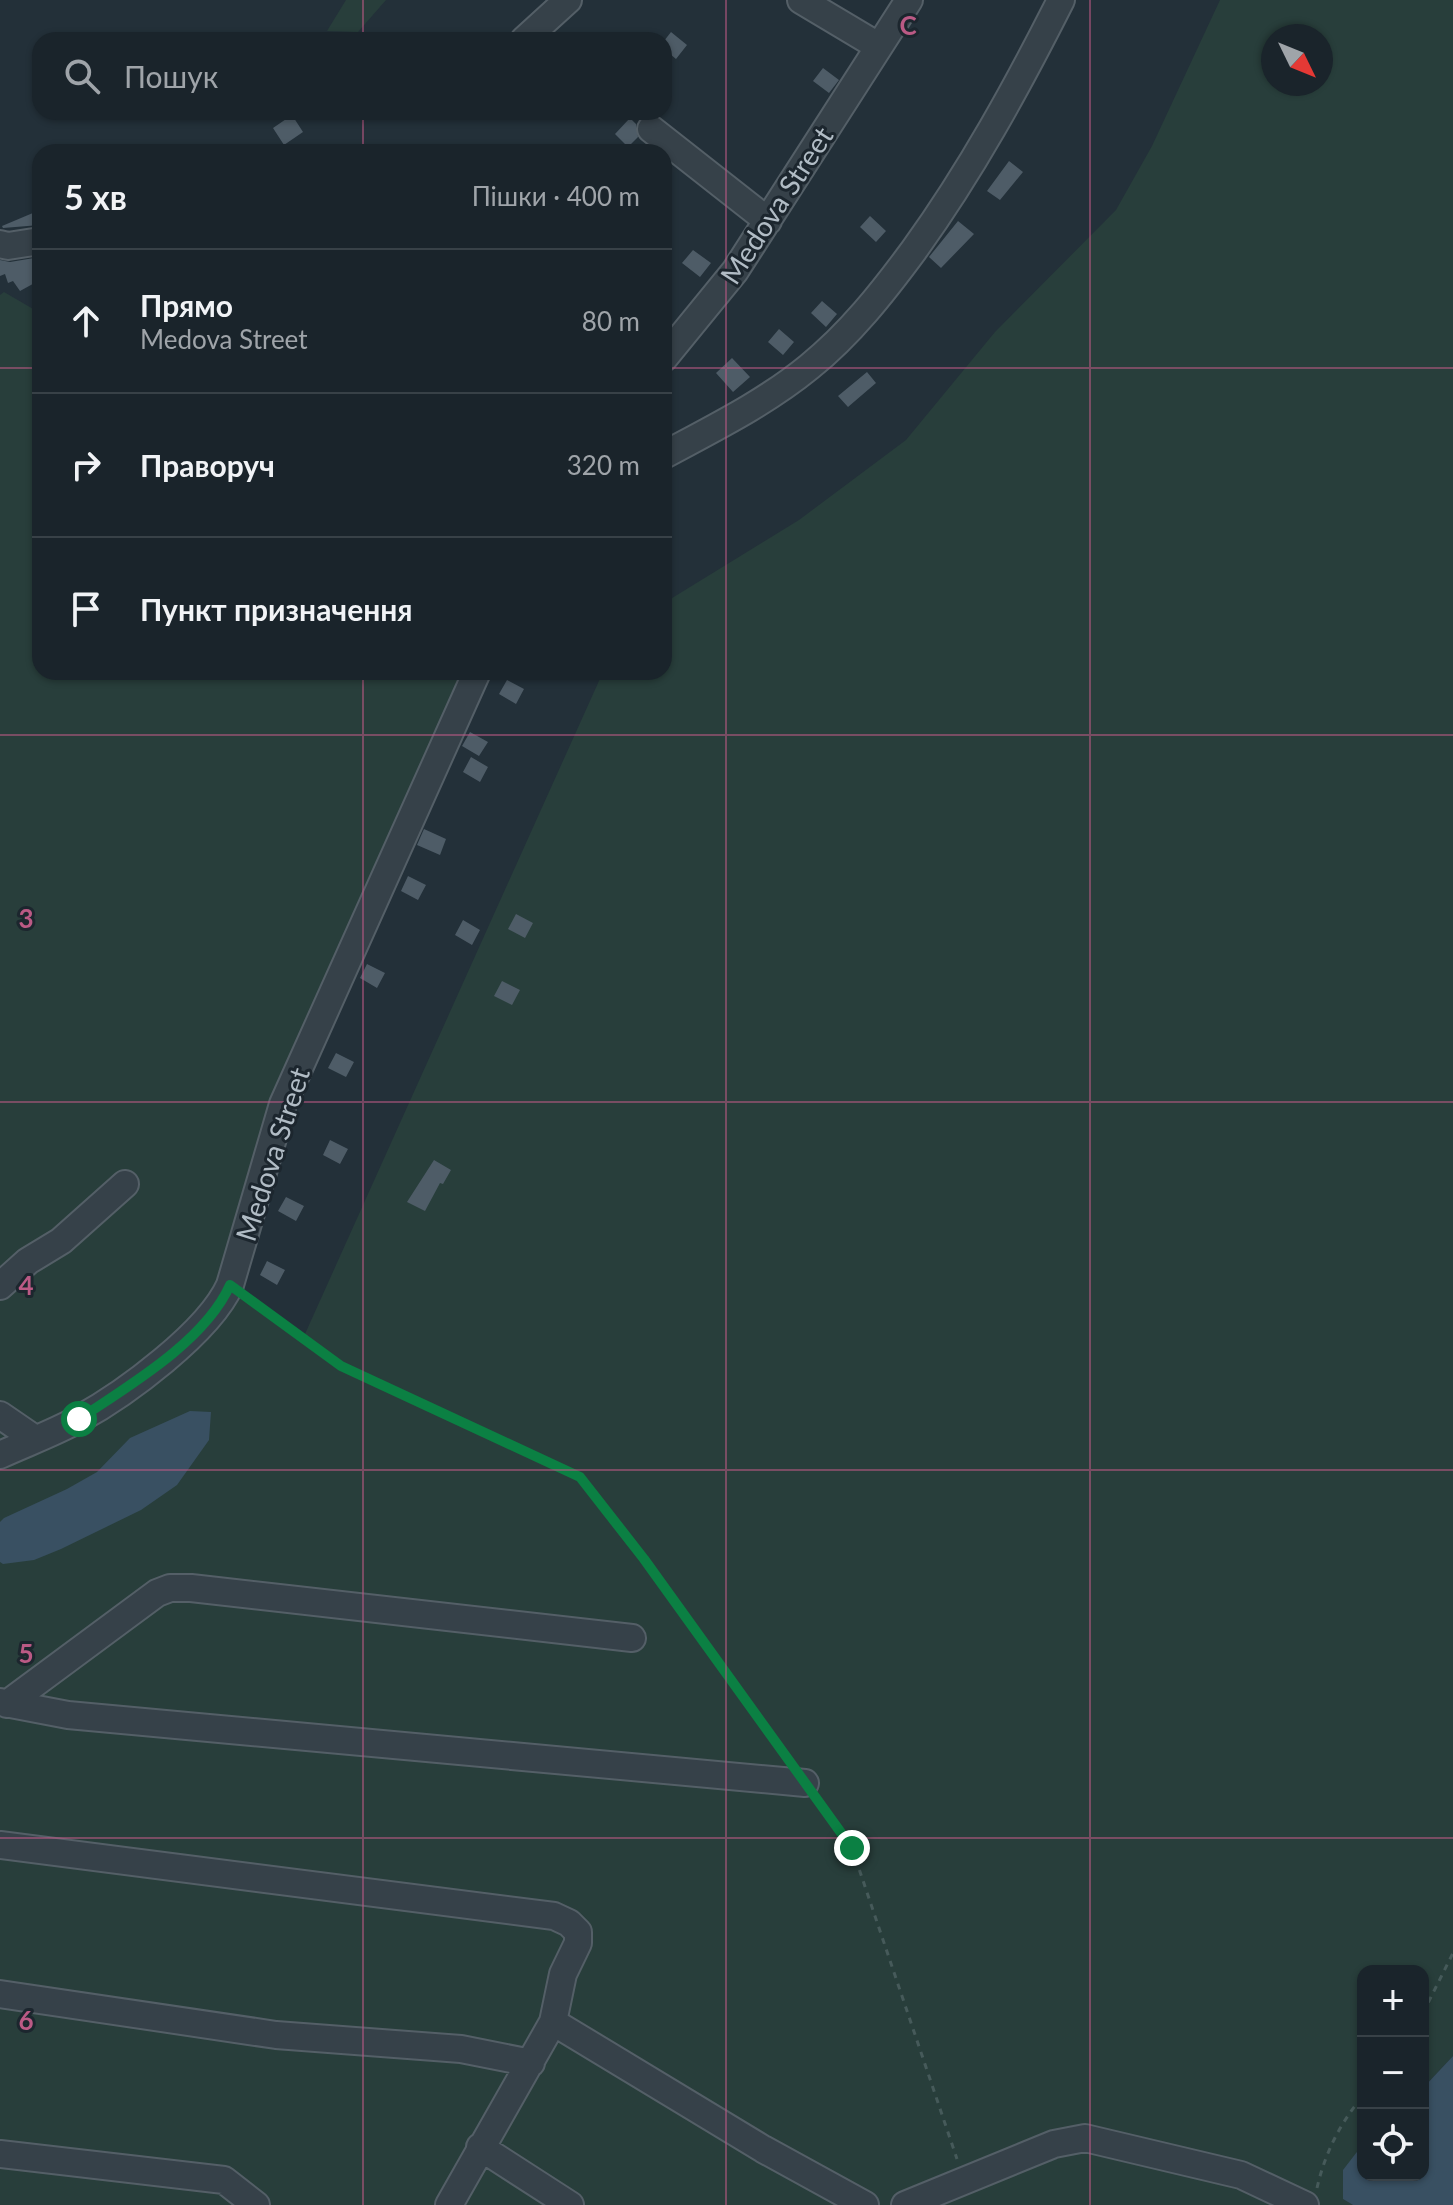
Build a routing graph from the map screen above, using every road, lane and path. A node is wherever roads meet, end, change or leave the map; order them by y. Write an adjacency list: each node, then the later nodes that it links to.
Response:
1 (568, 0): 5 (street)
2 (801, 0): 6 (street)
3 (909, 0): 6 (street, Medova Street)
4 (1061, 0): 14 (street)
5 (533, 32)
6 (878, 46): 10 (street, Medova Street)
7 (651, 129): 8 (street)
8 (670, 144)
9 (672, 146): 10 (street)
10 (768, 221): 13 (street, Medova Street)
11 (32, 242): 12 (street)
12 (0, 244)
13 (672, 348)
14 (672, 451)
15 (473, 680): 17 (street, Medova Street)
16 (125, 1184): 18 (street)
17 (230, 1285): 20 (street, Medova Street); 24 (path)
18 (0, 1286)
19 (0, 1415): 20 (street)
20 (35, 1439): 21 (street, Medova Street)
21 (0, 1455)
22 (632, 1638): 23 (street)
23 (4, 1703): 24 (street)
24 (805, 1783): 34 (path)
25 (0, 1845): 29 (street)
26 (1453, 1953): 28 (path)
27 (0, 1994): 30 (street)
28 (1429, 2001)
29 (553, 2022): 30 (street); 39 (street)
30 (531, 2063): 32 (street)
31 (1357, 2103): 35 (path)
32 (480, 2147): 37 (street); 38 (street)
33 (0, 2154): 36 (street)
34 (965, 2182): 35 (street); 40 (street)
35 (1310, 2199)
36 (256, 2205)
37 (449, 2205)
38 (570, 2205)
39 (865, 2205)
40 (905, 2205)

